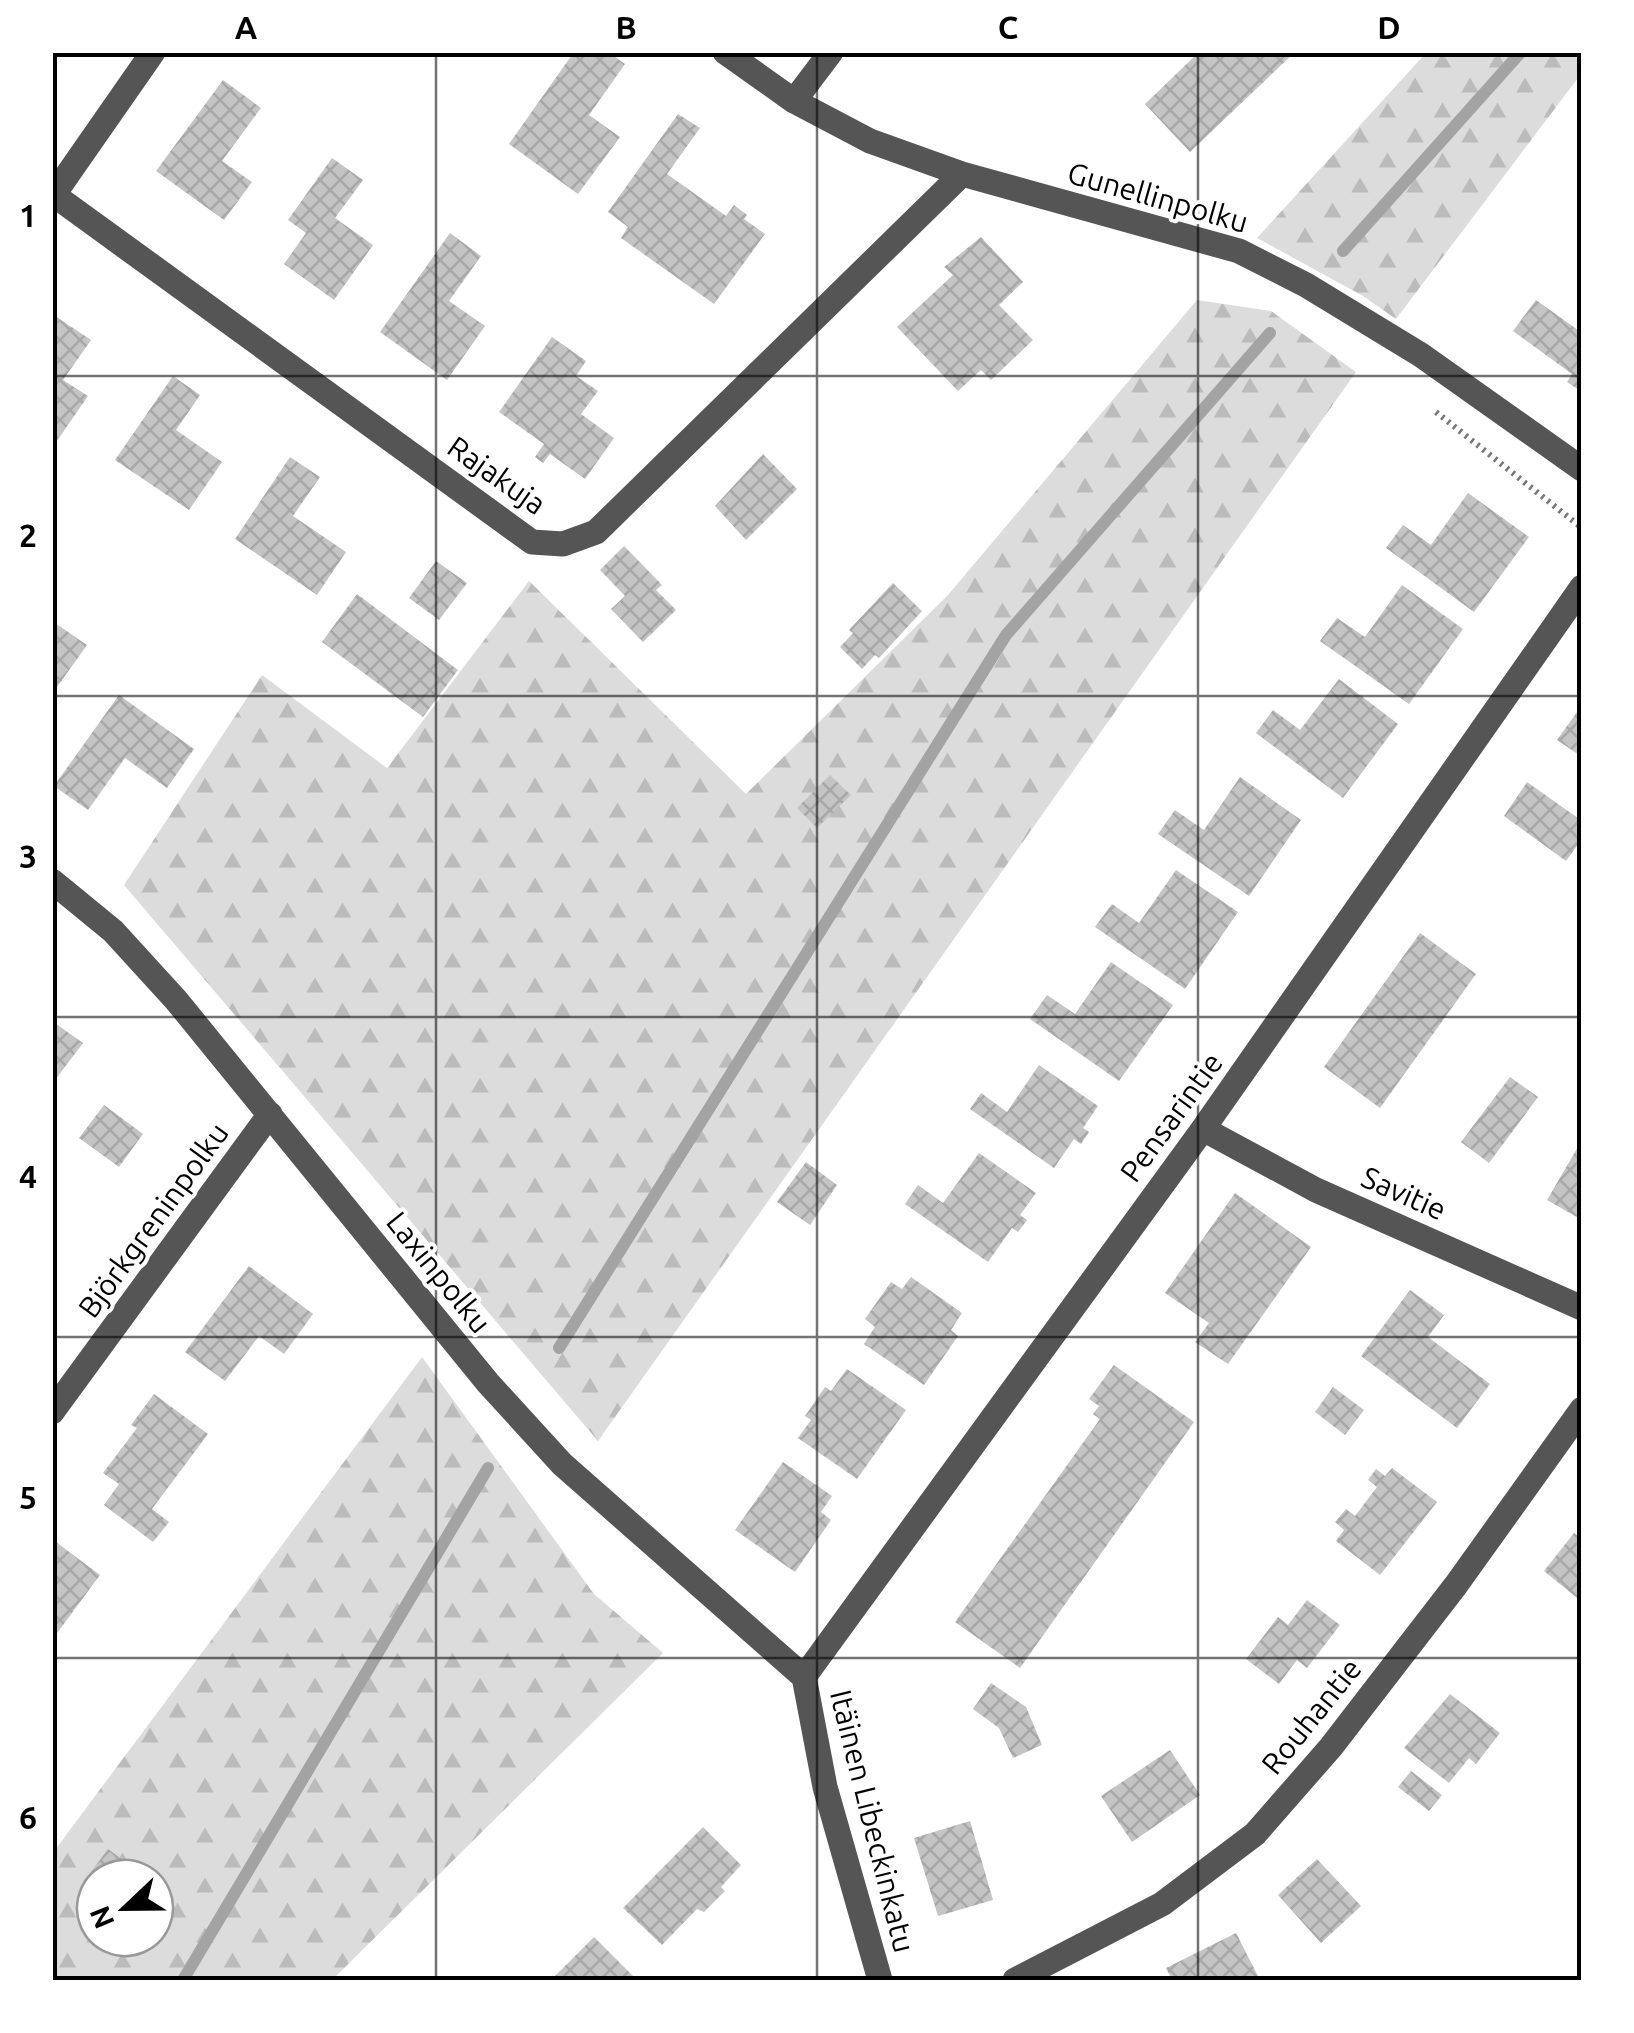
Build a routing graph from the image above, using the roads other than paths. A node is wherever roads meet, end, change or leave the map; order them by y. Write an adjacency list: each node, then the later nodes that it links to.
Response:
1 (153, 52): 6 (street)
2 (725, 52): 4 (street, Gunellinpolku)
3 (831, 52): 4 (street)
4 (794, 101): 5 (street, Gunellinpolku)
5 (962, 174): 6 (street, Rajakuja); 7 (street, Gunellinpolku)
6 (53, 196)
7 (1582, 469)
8 (1582, 587): 11 (street, Pensarintie)
9 (52, 881): 10 (street, Laxinpolku)
10 (270, 1114): 14 (street, Björkgreninpolku); 15 (street, Laxinpolku)
11 (1204, 1129): 12 (street, Savitie); 15 (street, Pensarintie)
12 (1582, 1308)
13 (1582, 1409): 17 (street, Rouhantie)
14 (52, 1412)
15 (804, 1677): 16 (street, Itäinen Libeckinkatu)
16 (880, 1980)
17 (1016, 1980)

